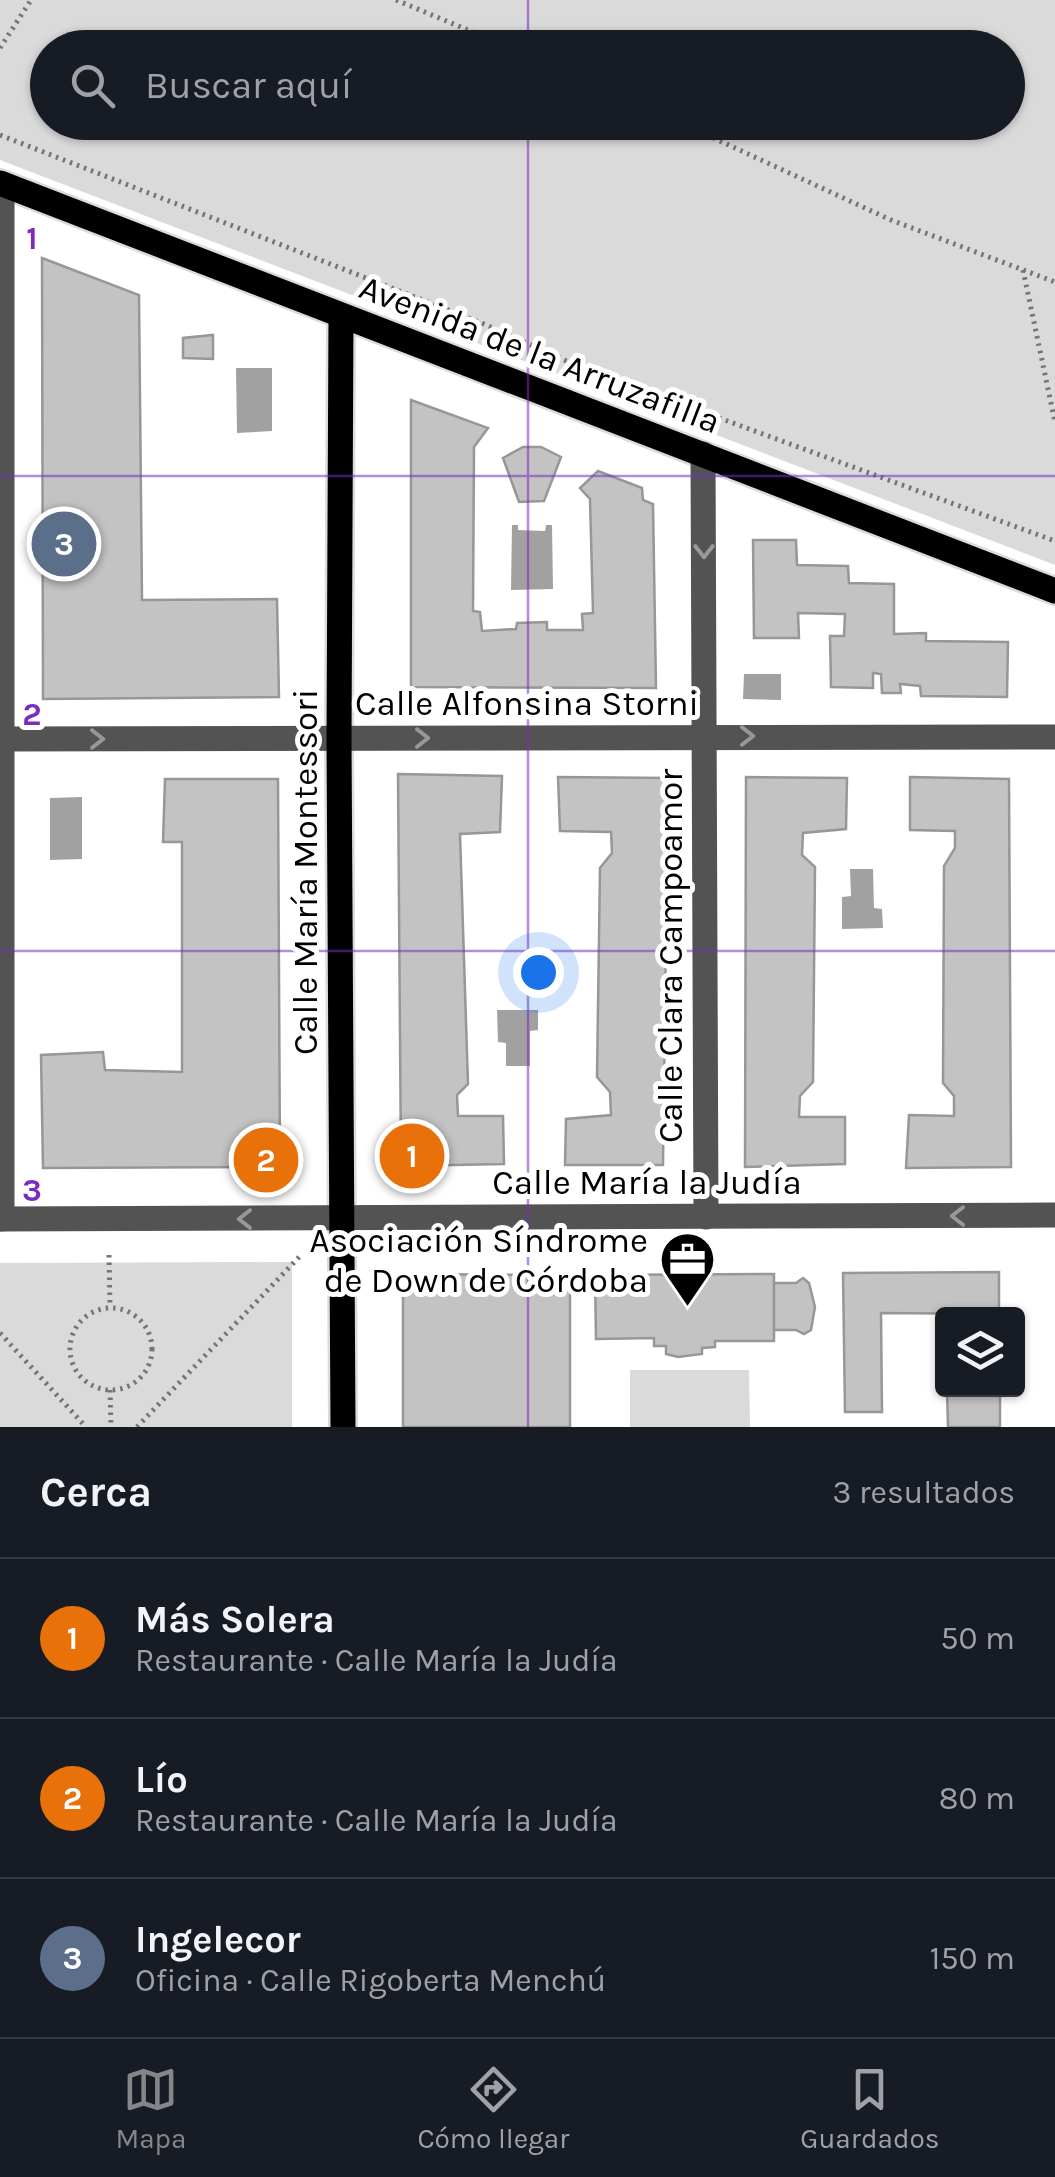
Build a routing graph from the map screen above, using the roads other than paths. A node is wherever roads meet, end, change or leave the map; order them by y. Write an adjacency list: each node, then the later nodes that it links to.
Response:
1 (1, 184): 2 (main road, Avenida de la Arruzafilla); 7 (street)
2 (342, 316): 3 (main road, Avenida de la Arruzafilla); 8 (main road, Calle María Montessori)
3 (703, 454): 4 (main road, Avenida de la Arruzafilla); 5 (street, Calle Clara Campoamor, one-way to 5)
4 (1055, 591)
5 (705, 736): 6 (street, Calle Alfonsina Storni, one-way to 6); 8 (street, Calle Alfonsina Storni, one-way to 5); 10 (street, Calle Clara Campoamor)
6 (1055, 737)
7 (1, 739): 8 (street, Calle Alfonsina Storni, one-way to 8); 12 (street)
8 (339, 739): 11 (main road, Calle María Montessori)
9 (1055, 1215): 10 (street, Calle María la Judía, one-way to 10)
10 (706, 1217): 11 (street, Calle María la Judía)
11 (342, 1218): 12 (street, Calle María la Judía, one-way to 12); 13 (main road, Calle María Montessori)
12 (1, 1219)
13 (343, 1427)

